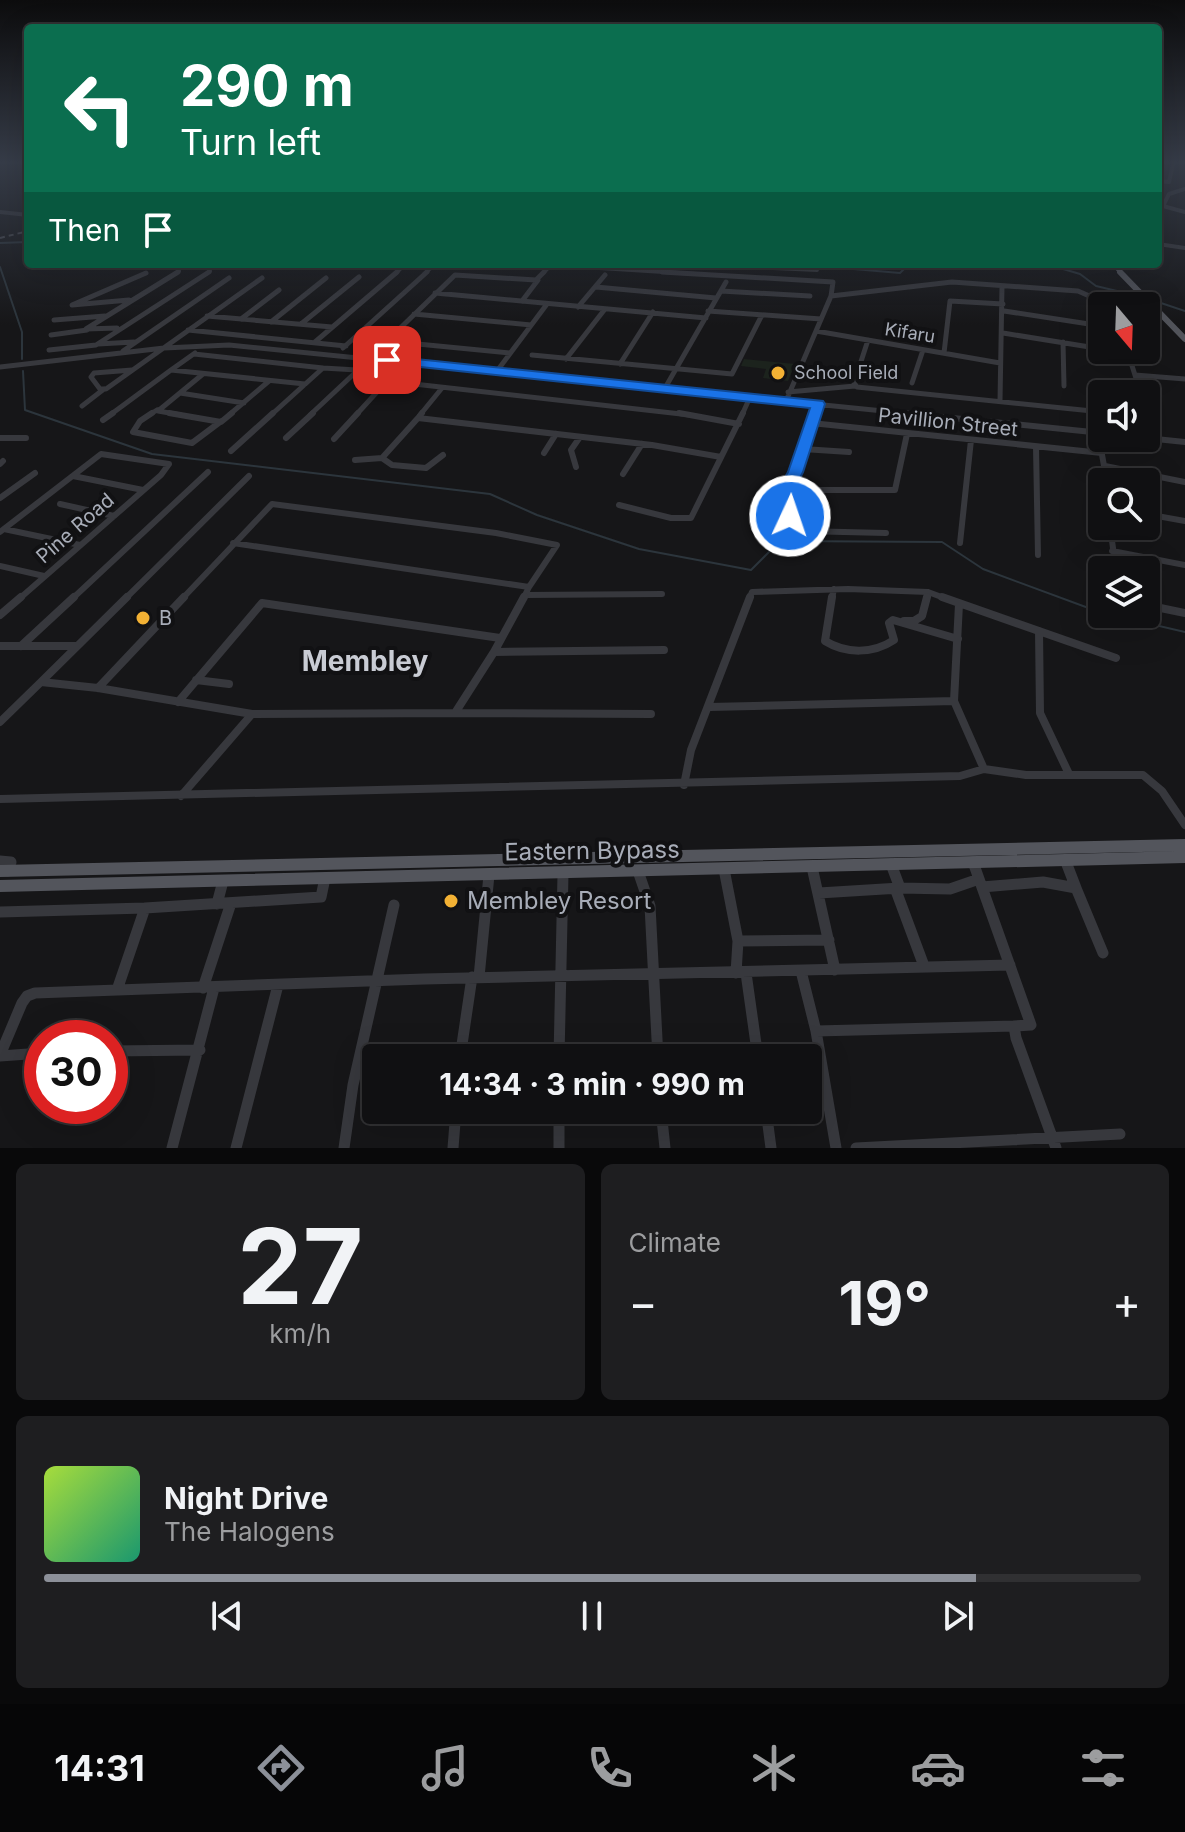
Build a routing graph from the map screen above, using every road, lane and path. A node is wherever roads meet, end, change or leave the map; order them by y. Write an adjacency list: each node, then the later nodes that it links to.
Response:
1 (1162, 245): 2 (street)
2 (1185, 248)
3 (431, 268): 73 (street)
4 (544, 268): 23 (street)
5 (630, 268): 14 (street)
6 (664, 268): 14 (street)
7 (742, 268): 18 (street)
8 (773, 268): 11 (street); 22 (street)
9 (1117, 268): 65 (main road)
10 (400, 269): 57 (street)
11 (817, 270)
12 (179, 271): 37 (street)
13 (210, 271): 58 (street)
14 (665, 272): 18 (street)
15 (146, 273): 27 (street)
16 (605, 275): 26 (street)
17 (359, 277): 55 (street)
18 (747, 277): 22 (street)
19 (229, 278): 67 (street)
20 (262, 278): 49 (street)
21 (326, 278): 53 (street)
22 (775, 278): 35 (street)
23 (538, 280): 32 (street); 38 (street)
24 (726, 282): 31 (street)
25 (1005, 286): 33 (street); 35 (street); 42 (street)
26 (596, 287): 36 (street); 41 (street)
27 (109, 288): 28 (street); 30 (street)
28 (117, 289)
29 (279, 290): 50 (street)
30 (100, 291): 39 (street); 39 (street)
31 (721, 291): 34 (street); 36 (street)
32 (435, 293): 38 (street); 45 (street)
33 (1088, 295)
34 (810, 296)
35 (831, 296): 51 (street)
36 (716, 298): 46 (street)
37 (132, 300): 39 (street); 48 (street)
38 (522, 301): 40 (street)
39 (88, 304)
40 (547, 304): 41 (street); 56 (street)
41 (578, 307): 43 (street)
42 (1003, 307): 54 (street); 63 (street); 80 (street)
43 (605, 309): 44 (street); 85 (street)
44 (653, 312): 46 (street); 88 (street)
45 (414, 314): 56 (street); 68 (street)
46 (707, 314): 47 (street); 95 (street)
47 (762, 315): 51 (street); 95 (street)
48 (107, 316): 52 (street); 59 (street)
49 (207, 316): 50 (street); 60 (street)
50 (241, 319): 53 (street)
51 (821, 319): 61 (street)
52 (54, 320)
53 (271, 322): 55 (street)
54 (1088, 323)
55 (301, 324): 57 (street)
56 (531, 325): 79 (street)
57 (332, 327): 69 (street)
58 (121, 328): 59 (street); 71 (street)
59 (87, 330): 64 (street)
60 (188, 330): 62 (street); 75 (street)
61 (816, 331): 66 (street, Kifaru); 110 (street)
62 (219, 333): 69 (street); 72 (street)
63 (1003, 333): 70 (street); 87 (street)
64 (51, 335)
65 (1185, 339)
66 (868, 340): 77 (street, Kifaru); 105 (street)
67 (136, 341): 71 (street); 78 (street)
68 (387, 341): 79 (street); 84 (street)
69 (315, 342): 73 (street)
70 (1063, 342): 74 (street); 106 (street)
71 (96, 345): 76 (street)
72 (204, 345): 75 (street); 81 (street); 82 (street)
73 (346, 346): 82 (street)
74 (1088, 346)
75 (164, 348): 78 (street); 92 (street)
76 (49, 350)
77 (923, 350): 80 (street, Kifaru); 103 (street)
78 (121, 353): 90 (street)
79 (510, 353): 96 (street)
80 (944, 353): 87 (street, Kifaru)
81 (194, 354): 91 (street); 93 (street)
82 (336, 355): 84 (street)
83 (532, 355): 85 (street)
84 (369, 358): 86 (street); 94 (street)
85 (566, 359): 88 (street)
86 (405, 362): 96 (street); 102 (street)
87 (1000, 363): 114 (street)
88 (620, 364): 95 (street)
89 (1132, 364): 98 (street)
90 (0, 367)
91 (323, 368): 94 (street); 104 (street)
92 (132, 370): 109 (street); 109 (street)
93 (171, 370): 97 (street); 121 (street)
94 (357, 370): 131 (street)
95 (675, 370): 108 (street)
96 (497, 371): 108 (street)
97 (203, 374): 101 (street); 111 (street)
98 (1135, 375): 99 (street); 100 (street)
99 (1185, 379)
100 (1137, 380)
101 (269, 381): 104 (street); 115 (street)
102 (387, 381): 107 (street); 132 (street)
103 (912, 383)
104 (305, 384): 139 (street)
105 (855, 386): 110 (street); 114 (street)
106 (1064, 386)
107 (442, 388): 120 (street); 124 (street)
108 (665, 388): 112 (street)
109 (104, 389): 117 (street)
110 (788, 392): 113 (street)
111 (180, 393): 115 (street); 118 (street)
112 (750, 397): 113 (street); 124 (street)
113 (786, 401): 116 (street)
114 (1000, 401): 119 (street)
115 (244, 403): 122 (street)
116 (818, 404): 123 (street); 125 (street)
117 (82, 406)
118 (157, 410): 122 (street); 122 (street)
119 (1088, 410)
120 (418, 418): 126 (street); 145 (street)
121 (103, 420)
122 (220, 422)
123 (811, 423): 127 (street, Pavillion Street); 138 (street)
124 (739, 424): 144 (street)
125 (1088, 432)
126 (556, 434): 128 (street); 141 (street)
127 (907, 434): 133 (street, Pavillion Street); 156 (street)
128 (580, 437): 136 (street); 148 (street)
129 (0, 438): 130 (street)
130 (26, 438)
131 (286, 438)
132 (334, 439)
133 (971, 440): 137 (street, Pavillion Street); 167 (street)
134 (1160, 440): 135 (street)
135 (1185, 442)
136 (642, 444): 144 (street); 151 (street)
137 (1036, 447): 142 (street, Pavillion Street); 170 (street)
138 (803, 449): 140 (street); 156 (street)
139 (231, 451)
140 (849, 452)
141 (544, 453)
142 (1102, 453): 147 (street)
143 (443, 455): 145 (street)
144 (721, 457): 159 (street)
145 (382, 458): 146 (street)
146 (355, 460)
147 (1105, 466): 154 (street)
148 (576, 467)
149 (208, 472): 189 (street)
150 (35, 473): 157 (street)
151 (623, 474)
152 (73, 476): 155 (street); 155 (street, Pine Road); 163 (street)
153 (249, 476): 190 (street)
154 (1185, 482)
155 (143, 490): 160 (street, Pine Road)
156 (786, 490): 164 (street)
157 (0, 498)
158 (60, 504): 160 (street)
159 (619, 505)
160 (114, 516): 168 (street, Pine Road)
161 (1160, 517): 162 (street)
162 (1185, 521)
163 (2, 530): 168 (street)
164 (886, 533)
165 (1111, 540): 169 (street)
166 (233, 543): 176 (street); 176 (street); 197 (street)
167 (960, 543)
168 (80, 545): 174 (street, Pine Road)
169 (1112, 551): 171 (street); 172 (street)
170 (1038, 555)
171 (1113, 556)
172 (1185, 565)
173 (2, 568): 174 (street)
174 (44, 576): 180 (street, Pine Road)
175 (834, 589): 177 (street); 184 (street); 200 (street)
176 (527, 591): 178 (street); 186 (street)
177 (928, 592): 179 (street); 184 (street)
178 (662, 594)
179 (959, 604): 185 (street); 187 (street)
180 (4, 608): 183 (street, Pine Road)
181 (1160, 608): 182 (street)
182 (1185, 613)
183 (0, 615)
184 (904, 621): 187 (street)
185 (1039, 631): 193 (street); 206 (street)
186 (500, 638): 192 (street); 194 (street)
187 (958, 639): 198 (street)
188 (0, 646): 189 (street)
189 (21, 646): 190 (street)
190 (75, 646): 195 (street)
191 (664, 650): 192 (street)
192 (494, 652): 201 (street)
193 (1116, 658)
194 (196, 680): 196 (street); 199 (street)
195 (41, 682): 197 (street); 204 (street)
196 (229, 684)
197 (98, 688): 199 (street)
198 (954, 701): 200 (street); 205 (street)
199 (178, 702): 202 (street)
200 (710, 707): 207 (street)
201 (455, 713): 202 (street); 203 (street)
202 (252, 714): 208 (street)
203 (651, 714)
204 (0, 722)
205 (984, 769): 206 (street); 207 (street)
206 (1069, 774): 210 (street)
207 (684, 785): 208 (street)
208 (181, 796): 209 (street)
209 (0, 799)
210 (1185, 825)
211 (1185, 845): 217 (main road, Eastern Bypass)
212 (1185, 857): 214 (main road, Eastern Bypass)
213 (973, 862): 214 (main road, Eastern Bypass); 215 (main road, Eastern Bypass); 224 (street)
214 (1066, 862): 227 (street)
215 (891, 864): 216 (main road, Eastern Bypass); 226 (street)
216 (812, 867): 218 (main road, Eastern Bypass); 228 (street)
217 (2, 868)
218 (724, 869): 219 (main road, Eastern Bypass); 235 (street)
219 (638, 871): 220 (main road, Eastern Bypass); 242 (street)
220 (563, 874): 221 (main road, Eastern Bypass); 244 (street)
221 (489, 875): 222 (main road, Eastern Bypass); 243 (street)
222 (325, 878): 223 (main road, Eastern Bypass); 229 (street)
223 (223, 881): 225 (main road, Eastern Bypass); 230 (street)
224 (981, 883): 226 (street); 227 (street); 237 (street)
225 (0, 887)
226 (897, 888): 228 (street); 238 (street)
227 (1076, 888): 236 (street)
228 (819, 893): 234 (street)
229 (231, 903): 230 (street); 247 (street)
230 (217, 904): 232 (street)
231 (394, 905): 245 (street)
232 (145, 908): 233 (street); 248 (street)
233 (0, 912)
234 (829, 940): 235 (street); 239 (street)
235 (738, 941): 241 (street)
236 (1103, 953)
237 (1010, 965): 238 (street); 249 (street)
238 (924, 966): 239 (street)
239 (835, 970): 240 (street)
240 (801, 971): 241 (street); 250 (street)
241 (741, 973): 242 (street); 254 (street)
242 (655, 974): 244 (street); 253 (street)
243 (476, 977): 244 (street); 245 (street); 251 (street)
244 (561, 977): 252 (street)
245 (378, 981): 246 (street); 267 (street)
246 (278, 985): 247 (street); 266 (street)
247 (208, 988): 248 (street); 255 (street)
248 (117, 990): 258 (street)
249 (1014, 1026): 250 (street); 264 (street)
250 (816, 1031): 272 (street)
251 (463, 1044)
252 (559, 1044)
253 (658, 1044)
254 (755, 1044)
255 (200, 1050): 256 (street); 265 (street)
256 (128, 1051)
257 (24, 1054): 258 (street)
258 (0, 1055)
259 (455, 1124): 268 (street)
260 (559, 1124): 269 (street)
261 (662, 1124): 270 (street)
262 (768, 1124): 271 (street)
263 (1120, 1134): 264 (street)
264 (1054, 1142): 273 (street)
265 (172, 1148)
266 (236, 1148)
267 (344, 1148)
268 (453, 1148)
269 (559, 1148)
270 (665, 1148)
271 (771, 1148)
272 (836, 1148)
273 (856, 1148)

